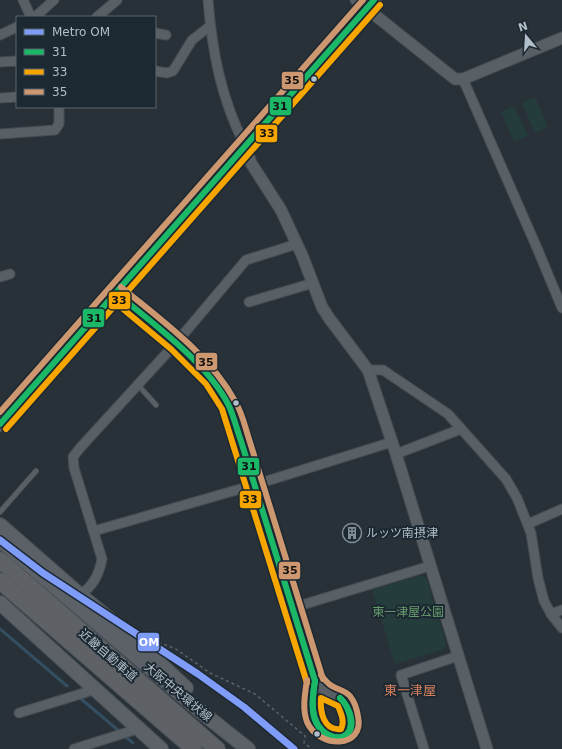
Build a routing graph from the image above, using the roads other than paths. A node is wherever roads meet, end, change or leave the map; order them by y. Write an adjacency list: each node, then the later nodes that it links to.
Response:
1 (23, 0): 6 (street)
2 (54, 0): 7 (street)
3 (117, 0): 8 (street)
4 (208, 0): 9 (street)
5 (365, 3): 18 (street); 23 (main road)
6 (31, 16)
7 (36, 16)
8 (98, 16)
9 (210, 26): 17 (street); 23 (street)
10 (16, 27): 12 (street)
11 (156, 33): 13 (street)
12 (0, 35)
13 (166, 35)
14 (562, 38): 18 (street)
15 (16, 61): 16 (street)
16 (0, 62)
17 (156, 71)
18 (463, 79): 30 (street)
19 (16, 97): 20 (street)
20 (0, 98)
21 (59, 108): 22 (street)
22 (0, 134)
23 (245, 145): 24 (street); 28 (main road)
24 (297, 244): 27 (street); 31 (street)
25 (10, 274): 26 (street)
26 (0, 277)
27 (312, 283): 29 (street); 32 (street)
28 (116, 293): 31 (street); 35 (main road)
29 (249, 302)
30 (562, 308)
31 (176, 343): 33 (street); 40 (street)
32 (368, 370): 36 (street); 37 (street)
33 (138, 385): 34 (lane); 45 (street)
34 (156, 405)
35 (0, 424)
36 (461, 429): 38 (street); 43 (street)
37 (392, 442): 38 (street); 40 (street)
38 (396, 454): 48 (street)
39 (36, 471): 42 (lane)
40 (254, 485): 45 (street); 52 (street)
41 (562, 509): 43 (street)
42 (0, 512)
43 (528, 524): 54 (street)
44 (0, 525): 50 (main road)
45 (94, 531): 50 (street)
46 (0, 540): 62 (main road, 大阪中央環状線)
47 (0, 560): 67 (highway, 近畿自動車道)
48 (430, 566): 52 (street); 57 (street)
49 (0, 581): 66 (highway, 近畿自動車道)
50 (80, 595): 62 (main road)
51 (0, 603): 65 (main road)
52 (292, 608): 58 (street)
53 (562, 610): 54 (street)
54 (551, 614): 56 (street)
55 (0, 616): 59 (main road)
56 (562, 628)
57 (458, 656): 69 (street); 70 (street)
58 (315, 681): 58 (street)
59 (87, 692): 60 (street); 61 (main road)
60 (19, 713)
61 (131, 731): 63 (street); 64 (main road)
62 (236, 738): 68 (main road, 大阪中央環状線)
63 (74, 749)
64 (152, 749)
65 (161, 749)
66 (194, 749)
67 (217, 749)
68 (248, 749)
69 (424, 749)
70 (487, 749)

